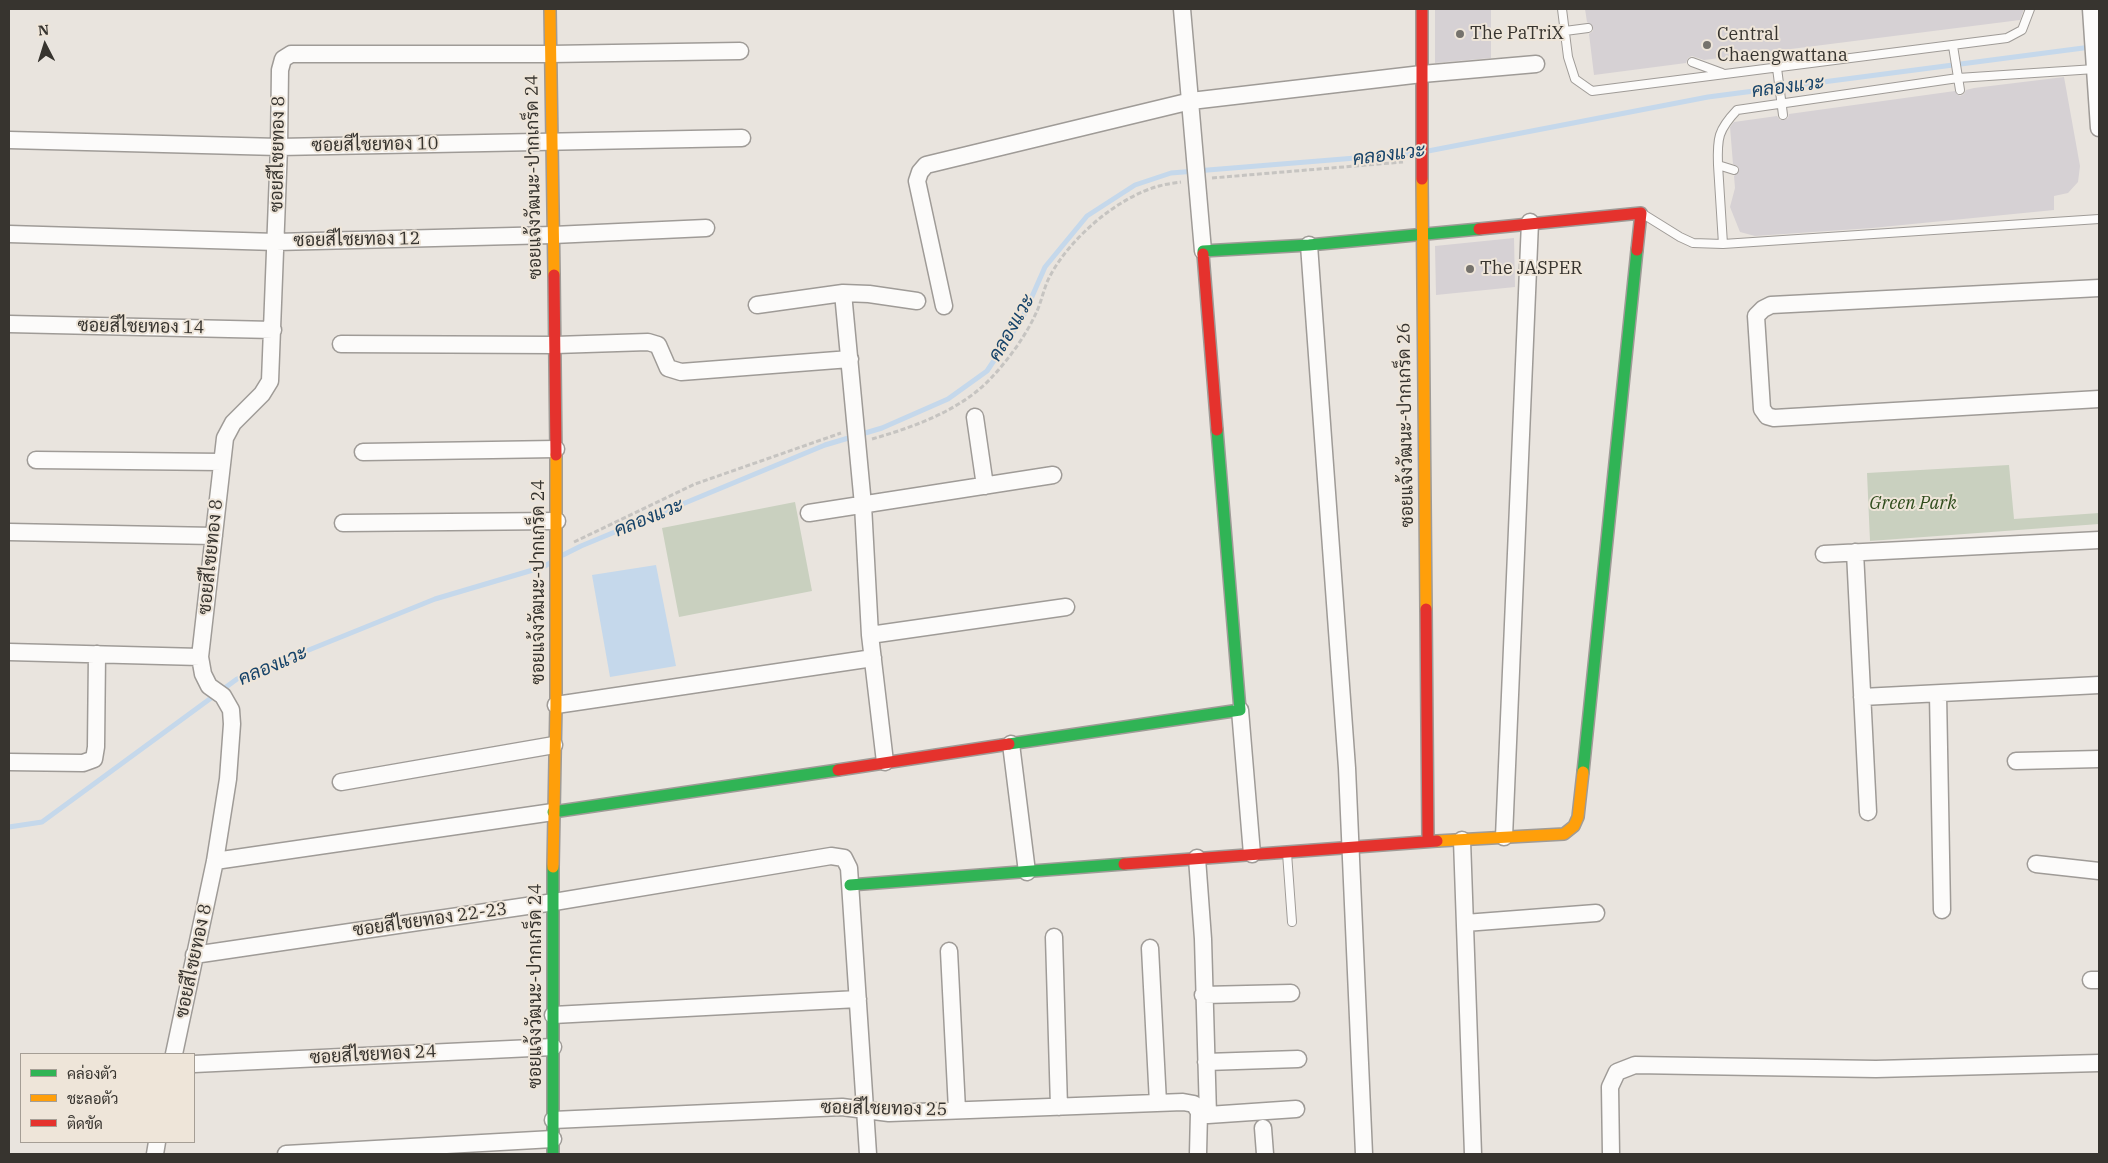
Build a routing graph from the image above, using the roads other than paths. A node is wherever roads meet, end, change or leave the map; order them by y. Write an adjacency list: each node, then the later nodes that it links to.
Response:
1 (550, 9): 11 (street, ซอยแจ้งวัฒนะ-ปากเกร็ด 24)
2 (1182, 9): 21 (street)
3 (1422, 9): 16 (street, ซอยแจ้งวัฒนะ-ปากเกร็ด 26)
4 (1562, 9): 8 (lane)
5 (2030, 9): 9 (lane)
6 (2091, 9): 14 (street)
7 (1588, 28): 8 (lane)
8 (1565, 31): 17 (lane)
9 (1953, 46): 15 (lane); 18 (lane)
10 (740, 51): 11 (street)
11 (550, 54): 26 (street, ซอยแจ้งวัฒนะ-ปากเกร็ด 24); 27 (street, ซอยสีไชยทอง 8)
12 (1692, 62): 17 (lane)
13 (1536, 64): 16 (street)
14 (2096, 64): 18 (lane); 23 (street)
15 (1777, 68): 17 (lane); 20 (lane)
16 (1422, 74): 21 (street); 34 (street, ซอยแจ้งวัฒนะ-ปากเกร็ด 26)
17 (1724, 74)
18 (1957, 75): 19 (lane); 20 (lane)
19 (1960, 90)
20 (1780, 99): 22 (lane); 28 (lane)
21 (1191, 101): 40 (street); 45 (street)
22 (1783, 115)
23 (2099, 128)
24 (742, 138): 26 (street, ซอยสีไชยทอง 10)
25 (9, 140): 27 (street, ซอยสีไชยทอง 10)
26 (551, 142): 27 (street, ซอยสีไชยทอง 10); 36 (street, ซอยแจ้งวัฒนะ-ปากเกร็ด 24)
27 (280, 147): 37 (street, ซอยสีไชยทอง 8)
28 (1718, 165): 29 (lane); 38 (lane)
29 (1734, 170)
30 (1641, 213): 32 (street); 38 (lane); 88 (street)
31 (2099, 220): 38 (lane)
32 (1530, 222): 34 (street); 88 (street)
33 (706, 228): 36 (street, ซอยสีไชยทอง 12)
34 (1422, 233): 39 (street); 90 (street, ซอยแจ้งวัฒนะ-ปากเกร็ด 26)
35 (9, 234): 37 (street, ซอยสีไชยทอง 12)
36 (553, 235): 37 (street, ซอยสีไชยทอง 12); 49 (street, ซอยแจ้งวัฒนะ-ปากเกร็ด 24)
37 (276, 242): 47 (street, ซอยสีไชยทอง 8)
38 (1722, 244)
39 (1310, 245): 40 (street); 91 (street)
40 (1203, 251): 78 (street)
41 (2099, 288): 51 (street)
42 (843, 293): 43 (street); 44 (street); 50 (street)
43 (917, 301)
44 (756, 306)
45 (944, 306)
46 (9, 324): 47 (street, ซอยสีไชยทอง 14)
47 (273, 330): 56 (street, ซอยสีไชยทอง 8)
48 (340, 344): 49 (street)
49 (555, 345): 50 (street); 53 (street, ซอยแจ้งวัฒนะ-ปากเกร็ด 24)
50 (850, 358): 59 (street)
51 (2099, 400)
52 (975, 418): 58 (street)
53 (556, 449): 54 (street); 61 (street, ซอยแจ้งวัฒนะ-ปากเกร็ด 24)
54 (363, 452)
55 (36, 460): 56 (street)
56 (222, 462): 64 (street, ซอยสีไชยทอง 8)
57 (1053, 475): 58 (street)
58 (985, 486): 59 (street)
59 (863, 505): 60 (street); 69 (street)
60 (809, 513)
61 (557, 521): 62 (street); 77 (street, ซอยแจ้งวัฒนะ-ปากเกร็ด 24)
62 (343, 523)
63 (9, 532): 64 (street)
64 (214, 536): 72 (street, ซอยสีไชยทอง 8)
65 (2099, 540): 66 (street)
66 (1855, 552): 67 (street); 76 (street)
67 (1824, 554)
68 (1066, 606): 69 (street)
69 (870, 635): 73 (street)
70 (9, 652): 71 (street)
71 (97, 654): 72 (street); 83 (street)
72 (200, 657): 95 (street, ซอยสีไชยทอง 8)
73 (873, 658): 77 (street); 84 (street)
74 (2099, 685): 75 (street)
75 (1938, 694): 76 (street); 101 (street)
76 (1862, 697): 87 (street)
77 (556, 705): 80 (street, ซอยแจ้งวัฒนะ-ปากเกร็ด 24)
78 (1240, 710): 79 (street); 93 (street)
79 (1011, 744): 84 (street); 98 (street)
80 (554, 745): 85 (street); 86 (street, ซอยแจ้งวัฒนะ-ปากเกร็ด 24)
81 (2099, 759): 82 (street)
82 (2016, 761)
83 (9, 762)
84 (885, 762): 86 (street)
85 (341, 782)
86 (552, 812): 95 (street); 100 (street, ซอยแจ้งวัฒนะ-ปากเกร็ด 24)
87 (1868, 812)
88 (1504, 837): 89 (street)
89 (1462, 840): 90 (street); 104 (street)
90 (1428, 841): 91 (street)
91 (1350, 847): 92 (street); 131 (street)
92 (1286, 851): 93 (street); 103 (lane)
93 (1252, 854): 94 (street)
94 (1197, 858): 98 (street); 110 (street)
95 (215, 862): 108 (street, ซอยสีไชยทอง 8)
96 (2036, 864): 97 (street)
97 (2099, 871)
98 (1027, 872): 99 (street)
99 (850, 885): 100 (street, ซอยสีไชยทอง 22-23); 111 (street)
100 (554, 902): 108 (street, ซอยสีไชยทอง 22-23); 112 (street, ซอยแจ้งวัฒนะ-ปากเกร็ด 24)
101 (1942, 910)
102 (1596, 914): 104 (street)
103 (1292, 922)
104 (1465, 923): 132 (street)
105 (1054, 936): 120 (street)
106 (1150, 948): 119 (street)
107 (949, 951): 122 (street)
108 (194, 955): 114 (street, ซอยสีไชยทอง 8)
109 (1291, 993): 110 (street)
110 (1204, 995): 116 (street)
111 (858, 999): 112 (street); 123 (street)
112 (553, 1015): 113 (street, ซอยแจ้งวัฒนะ-ปากเกร็ด 24)
113 (553, 1047): 118 (street, ซอยสีไชยทอง 24); 124 (street, ซอยแจ้งวัฒนะ-ปากเกร็ด 24)
114 (174, 1053)
115 (1298, 1059): 116 (street)
116 (1206, 1062): 121 (street)
117 (2099, 1063): 133 (street)
118 (195, 1064)
119 (1158, 1103): 120 (street, ซอยสีไชยทอง 25); 129 (street, ซอยสีไชยทอง 25)
120 (1059, 1107): 122 (street, ซอยสีไชยทอง 25)
121 (1296, 1109)
122 (957, 1110): 123 (street, ซอยสีไชยทอง 25)
123 (866, 1111): 124 (street, ซอยสีไชยทอง 25); 128 (street)
124 (553, 1120): 126 (street, ซอยแจ้งวัฒนะ-ปากเกร็ด 24)
125 (1263, 1128): 130 (street)
126 (553, 1146): 127 (street)
127 (286, 1154)
128 (868, 1154)
129 (1198, 1154)
130 (1265, 1154)
131 (1364, 1154)
132 (1473, 1154)
133 (1611, 1154)

